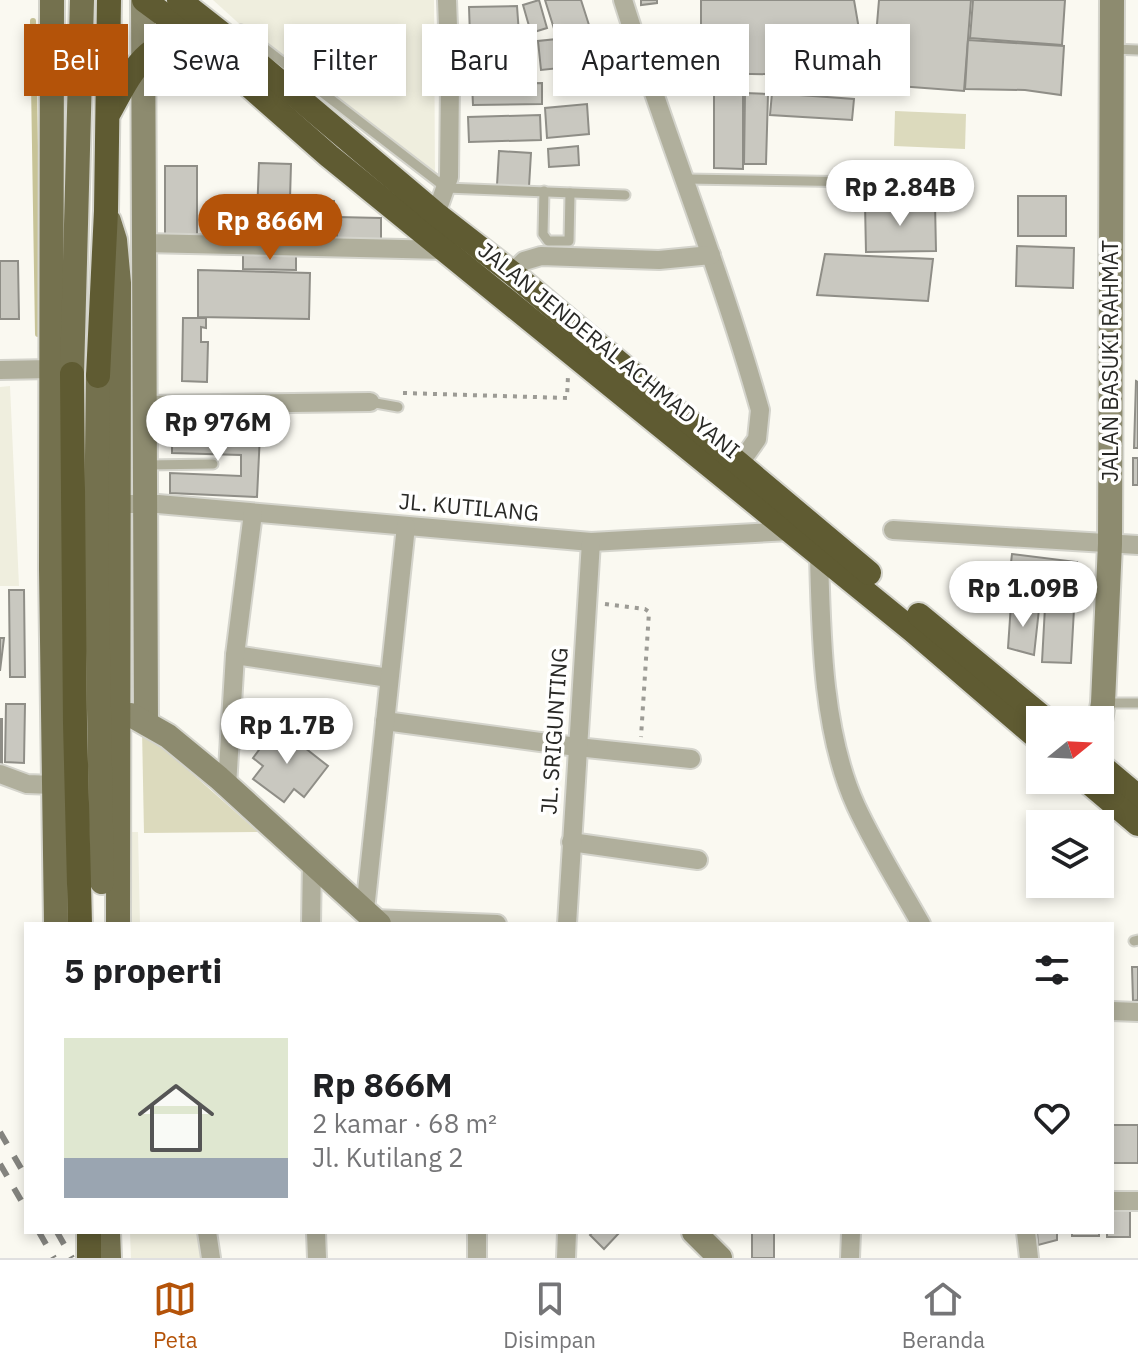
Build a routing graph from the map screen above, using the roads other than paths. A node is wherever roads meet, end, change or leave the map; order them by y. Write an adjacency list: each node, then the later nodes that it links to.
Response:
1 (52, 0): 31 (main road)
2 (82, 0): 31 (main road)
3 (109, 0): 15 (highway)
4 (144, 0): 9 (highway, JALAN JENDERAL ACHMAD YANI); 12 (main road)
5 (447, 0): 20 (street)
6 (623, 0): 18 (street)
7 (1112, 0): 10 (main road, JALAN BASUKI RAHMAT)
8 (183, 2): 14 (highway, JALAN JENDERAL ACHMAD YANI)
9 (174, 24)
10 (1112, 49): 11 (lane); 46 (main road, JALAN BASUKI RAHMAT)
11 (1138, 50)
12 (143, 59): 15 (highway); 26 (main road)
13 (268, 96): 17 (highway, JALAN JENDERAL ACHMAD YANI)
14 (330, 111): 16 (lane); 17 (highway, JALAN JENDERAL ACHMAD YANI)
15 (107, 115): 24 (highway)
16 (373, 146): 17 (highway, JALAN JENDERAL ACHMAD YANI); 20 (lane); 25 (highway, JALAN JENDERAL ACHMAD YANI)
17 (337, 147): 27 (highway, JALAN JENDERAL ACHMAD YANI)
18 (686, 179): 19 (lane); 28 (street)
19 (864, 182)
20 (446, 188): 21 (lane); 25 (street)
21 (544, 191): 22 (lane); 22 (lane)
22 (570, 193): 23 (lane)
23 (625, 195)
24 (106, 211): 32 (highway); 39 (main road)
25 (436, 214): 29 (highway, JALAN JENDERAL ACHMAD YANI)
26 (144, 243): 27 (street); 34 (main road)
27 (445, 250): 44 (highway, JALAN JENDERAL ACHMAD YANI)
28 (711, 255): 29 (street); 36 (street)
29 (512, 273): 36 (highway, JALAN JENDERAL ACHMAD YANI)
30 (0, 370): 31 (street)
31 (62, 371): 63 (main road); 73 (highway)
32 (98, 376): 74 (main road)
33 (370, 402): 34 (street); 35 (lane)
34 (144, 405): 38 (main road)
35 (398, 407)
36 (749, 452): 52 (highway, JALAN JENDERAL ACHMAD YANI)
37 (213, 464): 38 (lane)
38 (144, 465): 40 (main road)
39 (119, 504): 40 (street, JL. KUTILANG); 55 (main road)
40 (144, 504): 41 (street, JL. KUTILANG); 57 (main road)
41 (253, 513): 42 (street, JL. KUTILANG); 49 (street)
42 (406, 526): 45 (street, JL. KUTILANG); 50 (street)
43 (893, 530): 46 (street)
44 (790, 531): 45 (street, JL. KUTILANG); 48 (highway, JALAN JENDERAL ACHMAD YANI)
45 (591, 542): 59 (street, JL. SRIGUNTING)
46 (1110, 544): 47 (street); 53 (main road, JALAN BASUKI RAHMAT)
47 (1138, 545)
48 (819, 554): 58 (highway, JALAN JENDERAL ACHMAD YANI); 79 (street)
49 (235, 655): 50 (street); 64 (street)
50 (389, 678): 56 (street)
51 (1138, 703): 54 (lane)
52 (1030, 706)
53 (1102, 706)
54 (1114, 708)
55 (118, 710): 57 (main road); 75 (main road)
56 (385, 721): 59 (street); 71 (street)
57 (151, 724): 64 (main road)
58 (1026, 728)
59 (577, 747): 60 (street); 68 (street, JL. SRIGUNTING)
60 (691, 759)
61 (0, 774): 63 (street)
62 (1114, 777): 66 (highway)
63 (44, 785): 72 (main road)
64 (227, 786): 69 (main road)
65 (1103, 794): 67 (highway)
66 (1138, 797)
67 (1138, 824)
68 (571, 842): 70 (street); 78 (street, JL. SRIGUNTING)
69 (312, 860): 71 (main road); 76 (street)
70 (698, 860)
71 (373, 918): 77 (street)
72 (56, 922)
73 (80, 922)
74 (103, 922)
75 (118, 922)
76 (311, 922)
77 (456, 922)
78 (567, 922)
79 (920, 922)
80 (1114, 1011): 81 (street)
81 (1138, 1012)
82 (1114, 1201): 83 (street)
83 (1138, 1201)
84 (89, 1234): 93 (highway)
85 (108, 1234): 94 (main road)
86 (207, 1234): 95 (street)
87 (316, 1234): 96 (street)
88 (477, 1234): 97 (street)
89 (567, 1234): 98 (street)
90 (696, 1234): 99 (main road)
91 (851, 1234): 100 (street)
92 (1026, 1234): 101 (street)
93 (89, 1258)
94 (109, 1258)
95 (211, 1258)
96 (317, 1258)
97 (477, 1258)
98 (566, 1258)
99 (720, 1258)
100 (850, 1258)
101 (1029, 1258)

